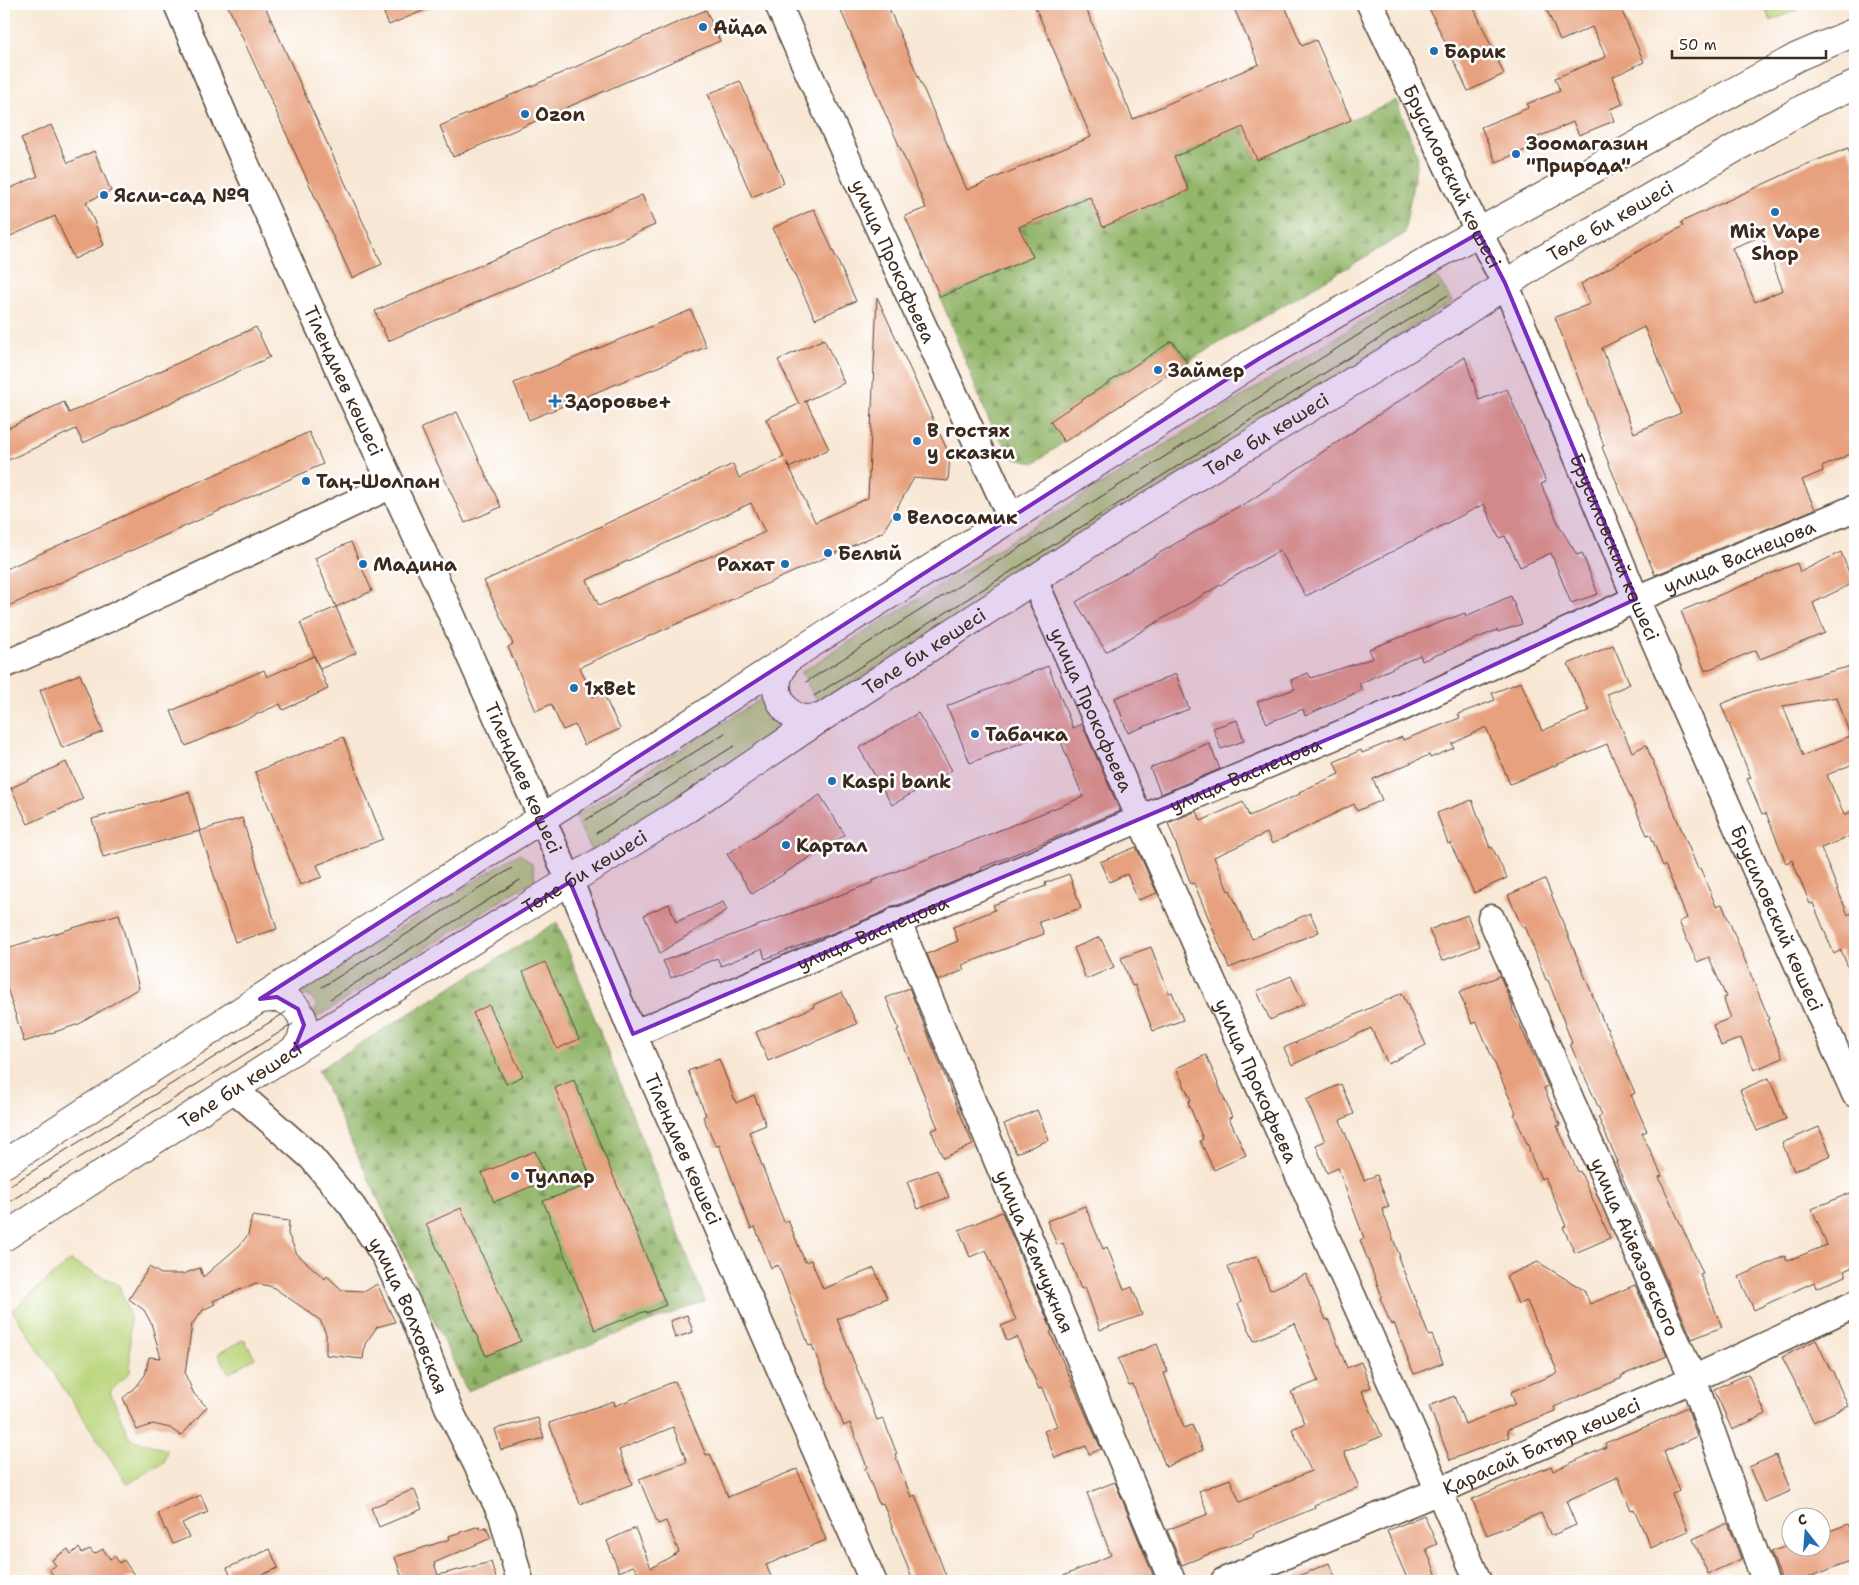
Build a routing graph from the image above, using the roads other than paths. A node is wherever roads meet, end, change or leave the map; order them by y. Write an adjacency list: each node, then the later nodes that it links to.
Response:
1 (177, 4): 8 (street, Тілендиев көшесі)
2 (778, 4): 10 (street, улица Прокофьева)
3 (1370, 4): 6 (street, Брусиловский көшесі)
4 (1855, 32): 6 (main road)
5 (1855, 85): 7 (main road, Төле би көшесі)
6 (1479, 233): 7 (street, Брусиловский көшесі); 10 (main road)
7 (1505, 284): 11 (main road, Төле би көшесі); 12 (street, Брусиловский көшесі)
8 (392, 485): 14 (street); 17 (street, Тілендиев көшесі)
9 (1855, 508): 12 (street, улица Васнецова)
10 (1011, 518): 13 (main road)
11 (1034, 580): 15 (main road, Төле би көшесі); 16 (street, улица Прокофьева)
12 (1636, 599): 16 (street, улица Васнецова); 25 (street, Брусиловский көшесі)
13 (784, 663): 15 (main road); 17 (main road)
14 (4, 666)
15 (821, 718): 18 (main road, Төле би көшесі)
16 (1141, 819): 20 (street, улица Васнецова); 30 (street, улица Прокофьева)
17 (541, 820): 18 (street, Тілендиев көшесі); 21 (main road)
18 (570, 882): 22 (street, Тілендиев көшесі); 23 (main road, Төле би көшесі)
19 (1491, 918): 29 (street, улица Айвазовского)
20 (897, 920): 22 (street, улица Васнецова); 33 (street, улица Жемчужная)
21 (260, 999): 23 (main road); 26 (main road)
22 (633, 1034): 32 (street, Тілендиев көшесі)
23 (294, 1050): 24 (main road, Төле би көшесі)
24 (235, 1090): 27 (main road, Төле би көшесі); 31 (street, улица Волховская)
25 (1855, 1094)
26 (11, 1158)
27 (4, 1237)
28 (1855, 1304): 29 (street, Қарасай Батыр көшесі)
29 (1692, 1379): 30 (street, Қарасай Батыр көшесі); 36 (street, улица Айвазовского)
30 (1439, 1491): 34 (street, Қарасай Батыр көшесі); 35 (street, улица Прокофьева)
31 (520, 1581)
32 (873, 1581)
33 (1172, 1581)
34 (1224, 1581)
35 (1478, 1581)
36 (1765, 1581)

